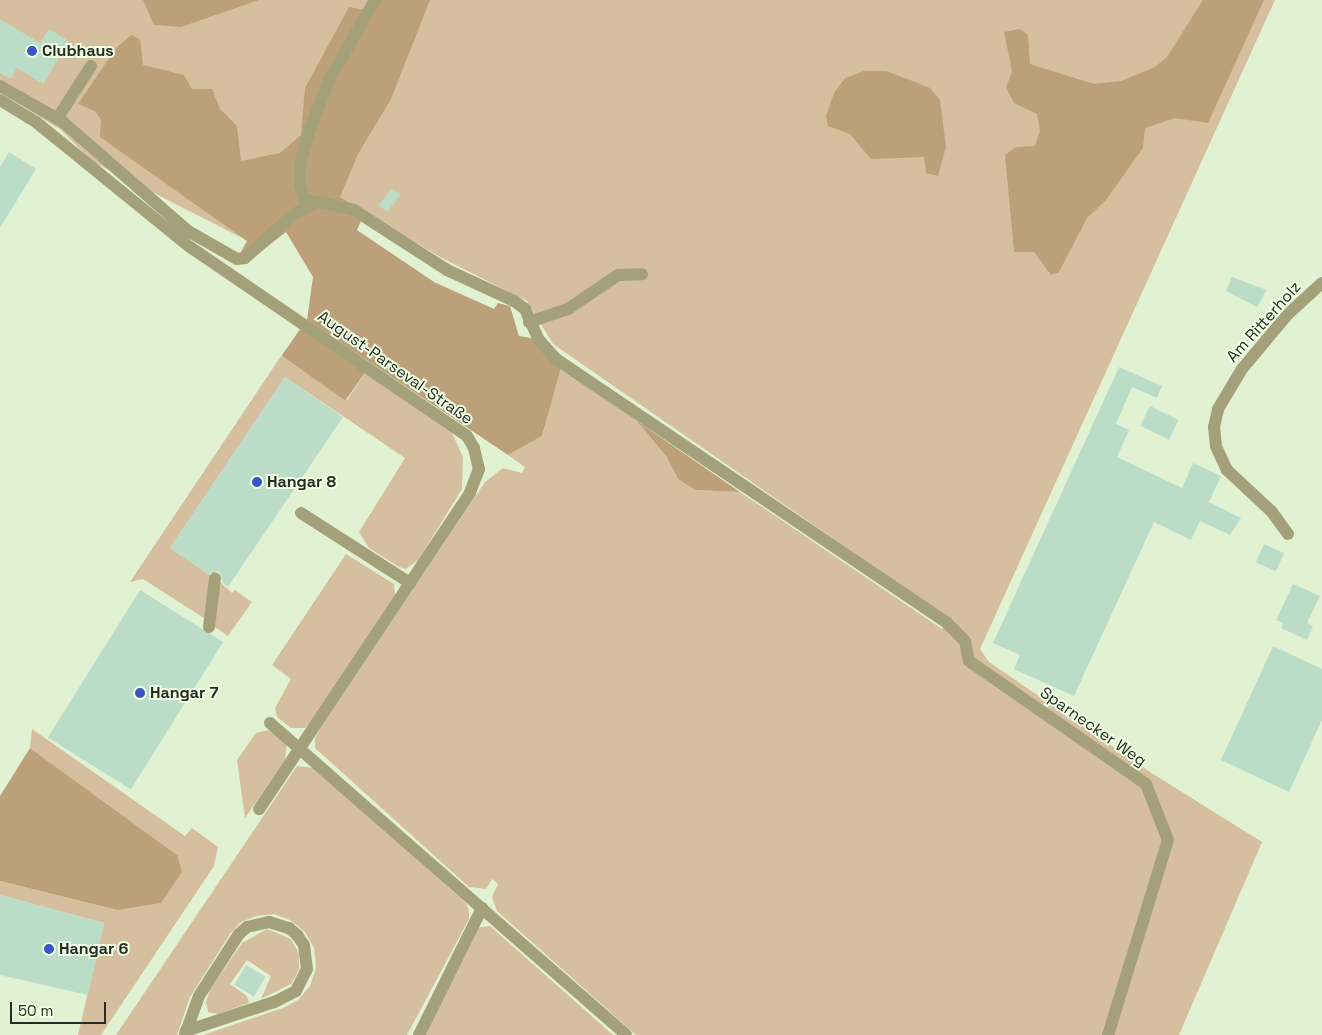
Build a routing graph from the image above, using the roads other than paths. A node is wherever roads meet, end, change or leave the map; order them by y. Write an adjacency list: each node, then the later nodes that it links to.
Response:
1 (375, 0): 6 (street)
2 (91, 66): 5 (street)
3 (0, 86): 5 (street)
4 (0, 100): 13 (street, August-Parseval-Straße)
5 (57, 118): 6 (street)
6 (313, 204): 9 (street)
7 (642, 274): 9 (street)
8 (1322, 283): 11 (street, Am Ritterholz)
9 (529, 322): 22 (street, Sparnecker Weg)
10 (301, 513): 13 (street)
11 (1288, 534)
12 (215, 578): 14 (street)
13 (410, 583): 16 (street, August-Parseval-Straße)
14 (209, 627)
15 (270, 723): 16 (street)
16 (300, 746): 17 (street, August-Parseval-Straße); 18 (street)
17 (260, 809)
18 (482, 908): 19 (street); 21 (street)
19 (419, 1032)
20 (186, 1033): 20 (street)
21 (626, 1035)
22 (1108, 1035)

